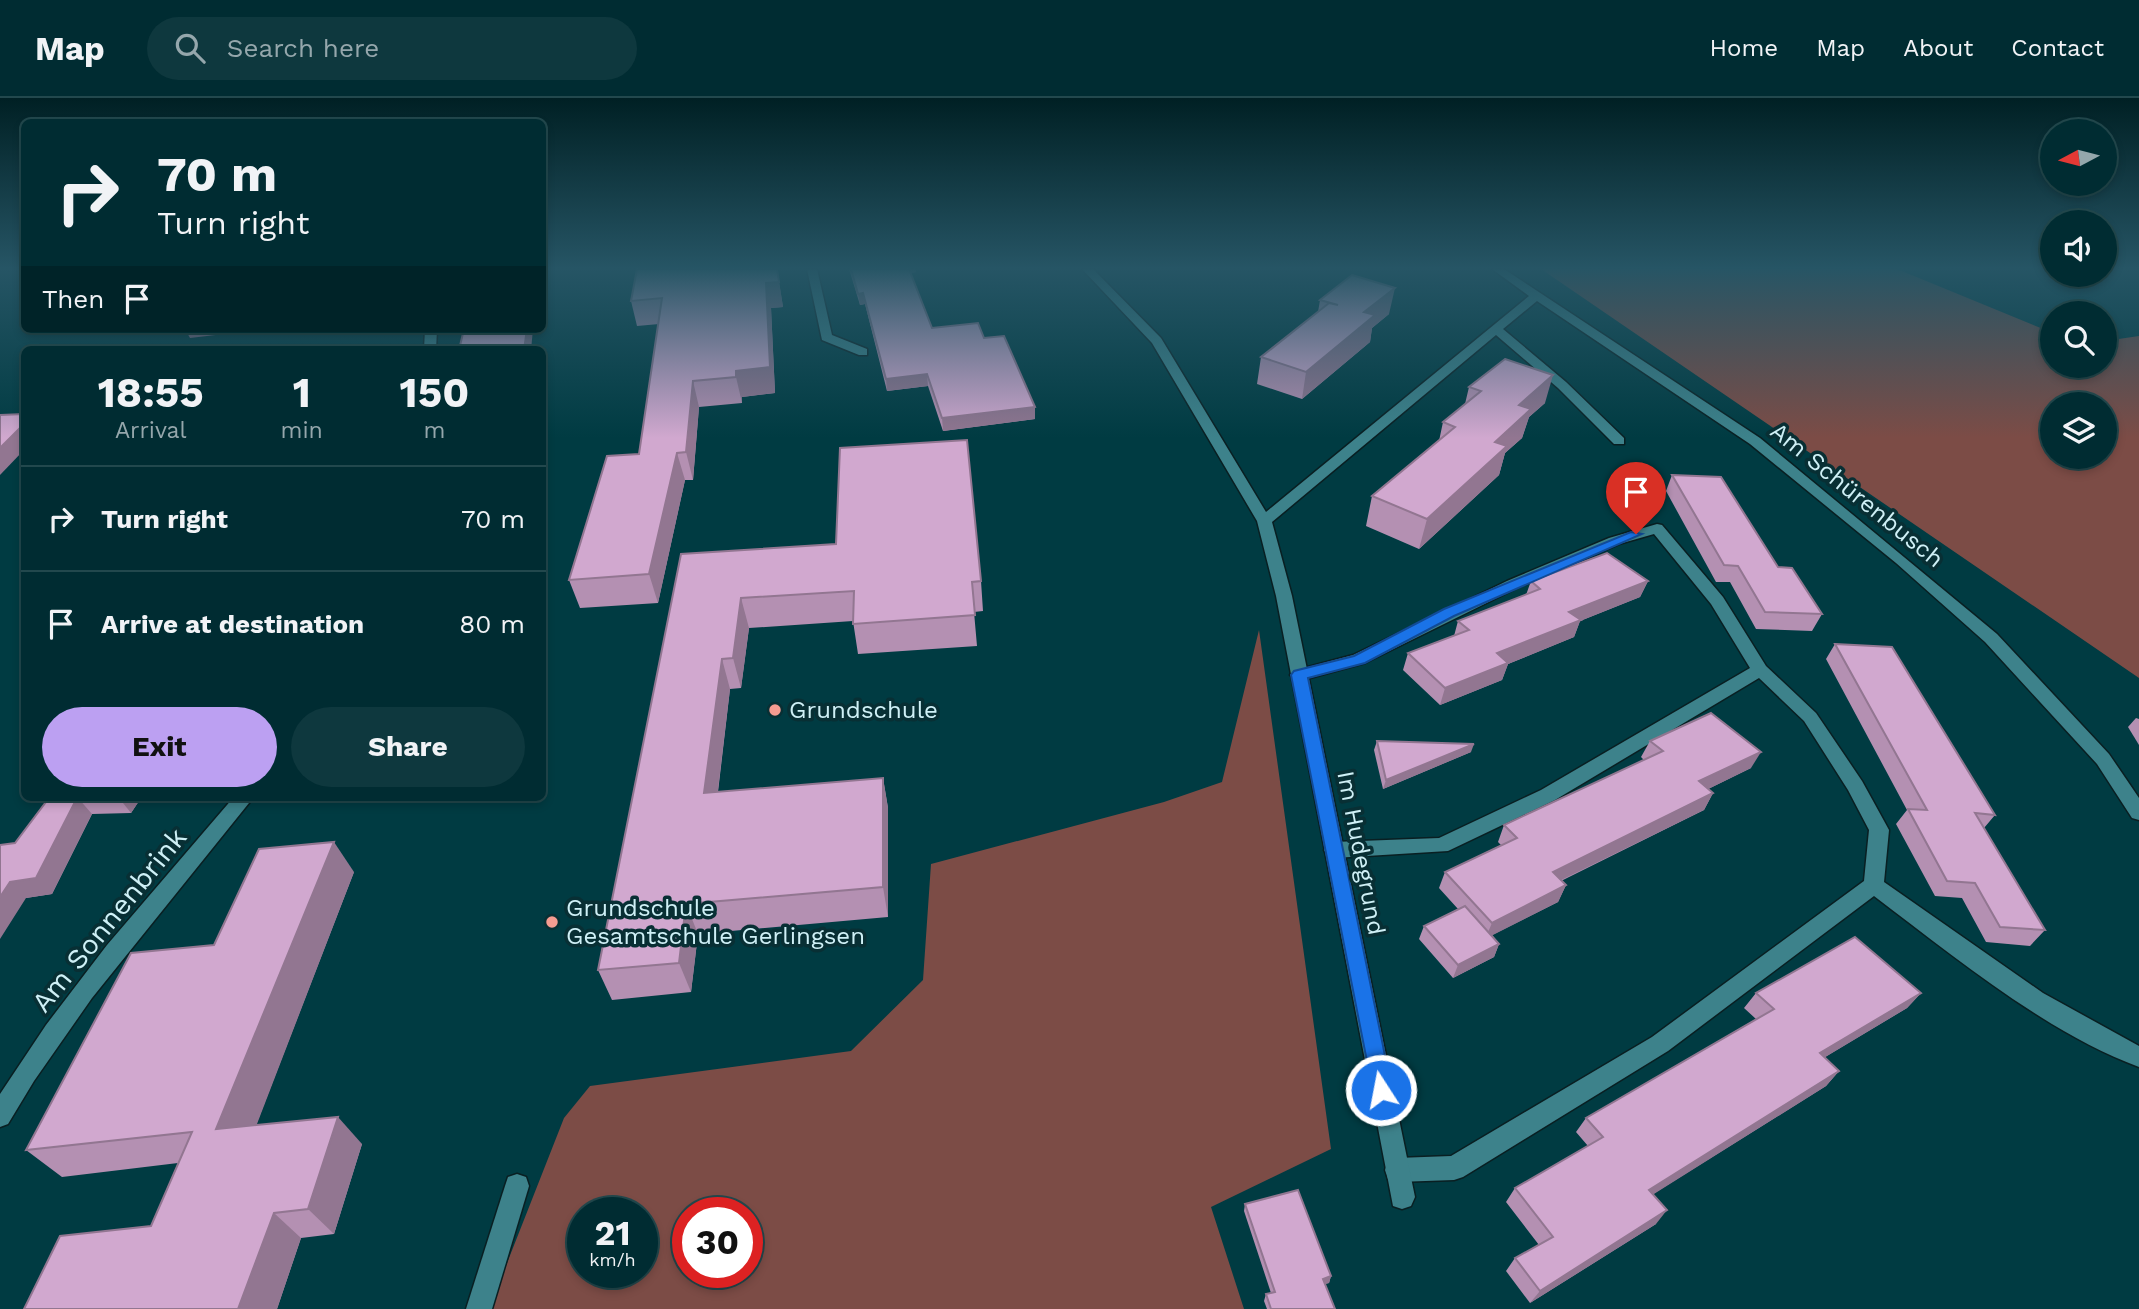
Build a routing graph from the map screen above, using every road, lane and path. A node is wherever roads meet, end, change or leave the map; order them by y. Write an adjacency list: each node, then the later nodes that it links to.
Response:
1 (824, 326): 6 (street)
2 (1142, 326): 8 (street, Im Hudegrund)
3 (1501, 326): 5 (street)
4 (1585, 326): 12 (street, Am Schürenbusch)
5 (1496, 330): 7 (street); 8 (street)
6 (863, 352)
7 (1619, 441)
8 (1264, 521): 10 (street, Im Hudegrund)
9 (1760, 670): 10 (street); 13 (street); 14 (street)
10 (1299, 675): 13 (street, Im Hudegrund)
11 (241, 801): 16 (street, Am Sonnenbrink)
12 (2139, 813)
13 (1334, 850): 17 (street, Im Hudegrund)
14 (1874, 885): 15 (street); 17 (street)
15 (2139, 1057)
16 (0, 1116)
17 (1397, 1170): 19 (street, Im Hudegrund)
18 (517, 1186): 20 (street)
19 (1402, 1197)
20 (479, 1309)

